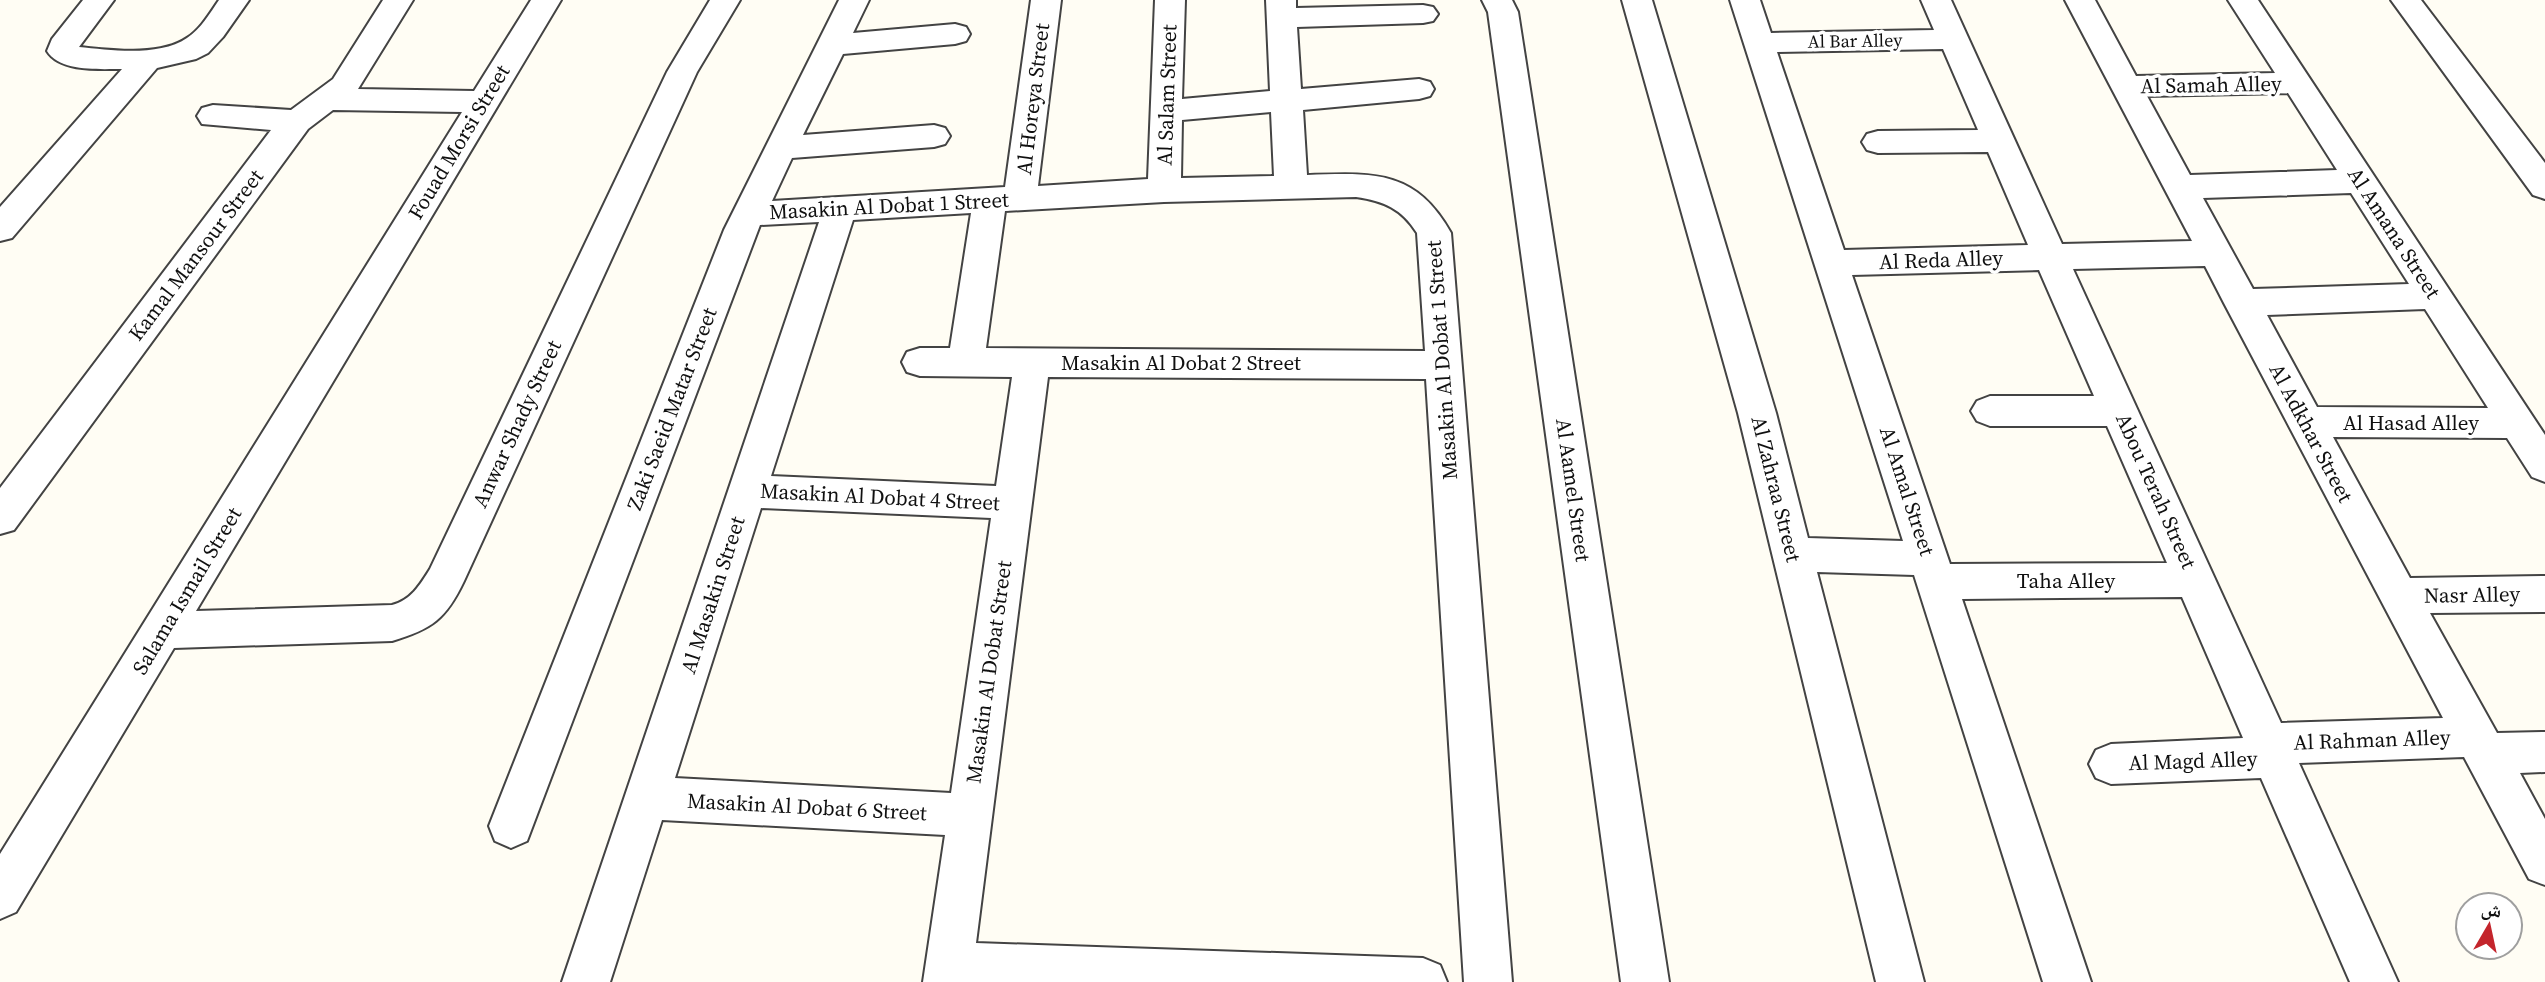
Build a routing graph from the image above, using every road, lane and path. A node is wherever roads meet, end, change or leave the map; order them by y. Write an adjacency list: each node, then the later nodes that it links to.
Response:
1 (99, 0): 23 (street)
2 (234, 0): 23 (street)
3 (398, 0): 27 (street, Kamal Mansour Street)
4 (546, 0): 28 (street, Fouad Morsi Street)
5 (726, 0): 69 (street, Anwar Shady Street)
6 (854, 0): 22 (street, Zaki Saeid Matar Street)
7 (1046, 0): 42 (street, Al Horeya Street)
8 (1170, 0): 30 (street, Al Salam Street)
9 (1497, 0): 83 (street, Al Aamel Street)
10 (1637, 0): 64 (street, Al Zahraa Street)
11 (1745, 0): 21 (street, Al Amal Street)
12 (1936, 0): 20 (street, Abou Terah Street)
13 (2080, 0): 25 (street, Al Adkhar Street)
14 (2243, 0): 24 (street, Al Amana Street)
15 (2406, 0): 40 (street)
16 (1388, 8): 17 (street); 18 (street)
17 (1282, 9): 29 (street)
18 (1423, 15)
19 (955, 34): 22 (street)
20 (1952, 39): 21 (street, Al Bar Alley); 34 (street, Abou Terah Street)
21 (1757, 43): 48 (street, Al Amal Street)
22 (833, 45): 36 (street, Zaki Saeid Matar Street)
23 (148, 59): 45 (street)
24 (2296, 83): 25 (street, Al Samah Alley); 37 (street, Al Amana Street)
25 (2125, 86): 39 (street, Al Adkhar Street)
26 (1419, 89): 29 (street)
27 (328, 99): 28 (street); 32 (street, Kamal Mansour Street)
28 (483, 102): 49 (street, Fouad Morsi Street)
29 (1287, 102): 30 (street); 38 (street)
30 (1166, 111): 41 (street, Al Salam Street)
31 (213, 116): 32 (street)
32 (298, 121): 63 (street, Kamal Mansour Street)
33 (934, 136): 36 (street)
34 (1998, 141): 35 (street); 47 (street, Abou Terah Street)
35 (1878, 142)
36 (782, 148): 44 (street, Zaki Saeid Matar Street)
37 (2360, 181): 39 (street); 50 (street, Al Amana Street)
38 (1291, 185): 41 (street, Masakin Al Dobat 1 Street); 55 (street, Masakin Al Dobat 1 Street)
39 (2179, 187): 46 (street, Al Adkhar Street)
40 (2545, 187)
41 (1164, 190): 42 (street, Masakin Al Dobat 1 Street)
42 (1005, 199): 43 (street, Masakin Al Dobat 1 Street); 53 (street, Al Horeya Street)
43 (841, 208): 44 (street, Masakin Al Dobat 1 Street); 61 (street, Al Masakin Street)
44 (748, 214): 76 (street, Zaki Saeid Matar Street)
45 (0, 229)
46 (2214, 253): 47 (street, Al Reda Alley); 51 (street, Al Adkhar Street)
47 (2050, 257): 48 (street, Al Reda Alley); 57 (street, Abou Terah Street)
48 (1831, 263): 65 (street, Al Amal Street)
49 (372, 284): 69 (street, Salama Ismail Street)
50 (2435, 296): 51 (street); 59 (street, Al Amana Street)
51 (2241, 303): 58 (street, Al Adkhar Street)
52 (920, 362): 53 (street, Masakin Al Dobat 2 Street)
53 (966, 362): 54 (street, Masakin Al Dobat 2 Street)
54 (1032, 363): 55 (street, Masakin Al Dobat 2 Street); 62 (street, Masakin Al Dobat Street)
55 (1443, 365): 82 (street, Masakin Al Dobat 1 Street)
56 (1990, 411): 57 (street)
57 (2120, 411): 66 (street, Abou Terah Street)
58 (2305, 422): 59 (street, Al Hasad Alley); 68 (street, Al Adkhar Street)
59 (2517, 423): 60 (street, Al Amana Street)
60 (2545, 466)
61 (748, 491): 62 (street, Masakin Al Dobat 4 Street); 74 (street, Al Masakin Street)
62 (1013, 503): 75 (street, Masakin Al Dobat Street)
63 (0, 518)
64 (1793, 554): 65 (street, Taha Alley); 84 (street, Al Zahraa Street)
65 (1933, 570): 66 (street, Taha Alley); 85 (street, Al Amal Street)
66 (2196, 580): 71 (street, Abou Terah Street)
67 (2545, 594): 68 (street, Nasr Alley)
68 (2399, 596): 70 (street, Al Adkhar Street)
69 (164, 630): 78 (street, Salama Ismail Street)
70 (2479, 745): 71 (street, Al Rahman Alley); 72 (street, Al Rahman Alley); 77 (street, Al Adkhar Street)
71 (2272, 751): 73 (street, Al Magd Alley); 86 (street, Abou Terah Street)
72 (2545, 752)
73 (2111, 764)
74 (646, 799): 75 (street, Masakin Al Dobat 6 Street); 80 (street, Al Masakin Street)
75 (969, 815): 79 (street, Masakin Al Dobat Street)
76 (511, 826)
77 (2545, 863)
78 (0, 896)
79 (948, 974): 81 (street)
80 (586, 982)
81 (1423, 982)
82 (1488, 982)
83 (1645, 982)
84 (1900, 982)
85 (2067, 982)
86 (2374, 982)

